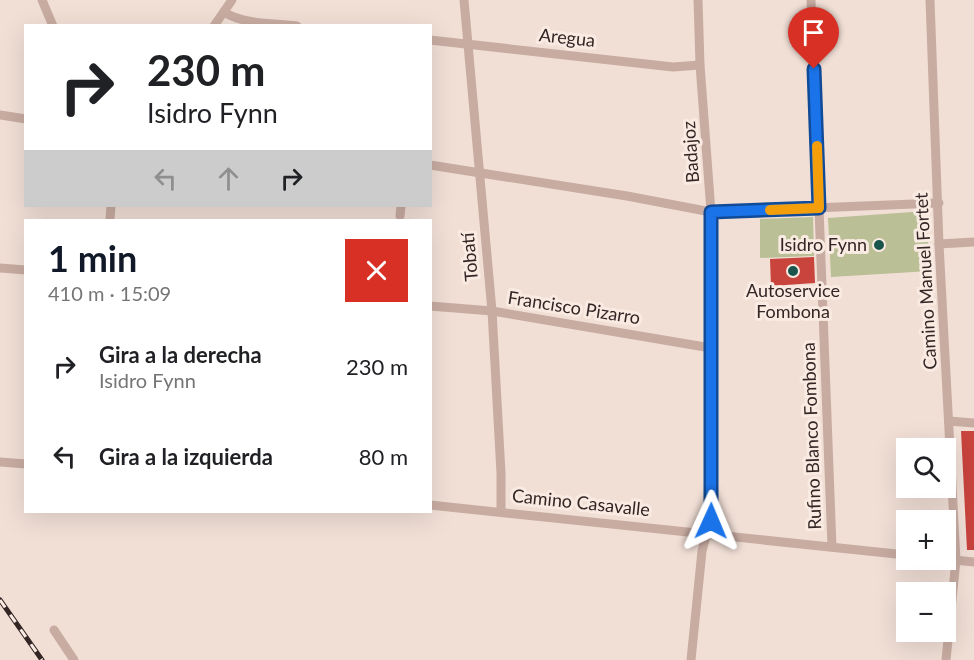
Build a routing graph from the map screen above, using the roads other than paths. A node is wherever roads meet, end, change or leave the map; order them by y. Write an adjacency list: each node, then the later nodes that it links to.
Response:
1 (42, 0): 8 (street)
2 (232, 0): 7 (street)
3 (464, 0): 12 (street, Tobatí)
4 (698, 0): 13 (street, Badajoz)
5 (811, 0): 20 (street, Rufino Blanco Fombona)
6 (930, 0): 18 (street, Camino Manuel Fortet)
7 (224, 12): 9 (street); 10 (street)
8 (52, 24)
9 (215, 24)
10 (281, 24)
11 (432, 40): 12 (street, Aregua)
12 (467, 44): 13 (street, Aregua); 17 (street, Tobatí)
13 (700, 65): 21 (street, Badajoz)
14 (0, 116): 15 (street)
15 (24, 118)
16 (432, 165): 17 (street)
17 (479, 172): 21 (street); 28 (street, Tobatí)
18 (939, 203): 20 (street); 24 (street, Camino Manuel Fortet)
19 (401, 207): 22 (street)
20 (819, 208): 21 (street); 38 (street, Rufino Blanco Fombona)
21 (711, 212): 29 (street, Badajoz)
22 (400, 216)
23 (974, 242): 24 (street)
24 (939, 244): 30 (street, Camino Manuel Fortet)
25 (0, 268): 26 (street)
26 (24, 270)
27 (432, 306): 28 (street, Francisco Pizarro)
28 (492, 311): 29 (street, Francisco Pizarro); 36 (street, Tobatí)
29 (711, 348): 37 (street, Badajoz)
30 (949, 421): 31 (street); 35 (street, Camino Manuel Fortet)
31 (974, 423)
32 (0, 462): 33 (street)
33 (24, 464)
34 (432, 505): 36 (street, Camino Casavalle)
35 (953, 510)
36 (501, 512): 37 (street, Camino Casavalle)
37 (708, 535): 38 (street, Camino Casavalle); 45 (street, Badajoz)
38 (832, 547): 39 (street, Camino Casavalle)
39 (896, 554)
40 (956, 560): 41 (street)
41 (974, 562)
42 (955, 570): 46 (street, Camino Manuel Fortet)
43 (54, 630): 44 (street)
44 (74, 660)
45 (691, 660)
46 (946, 660)

